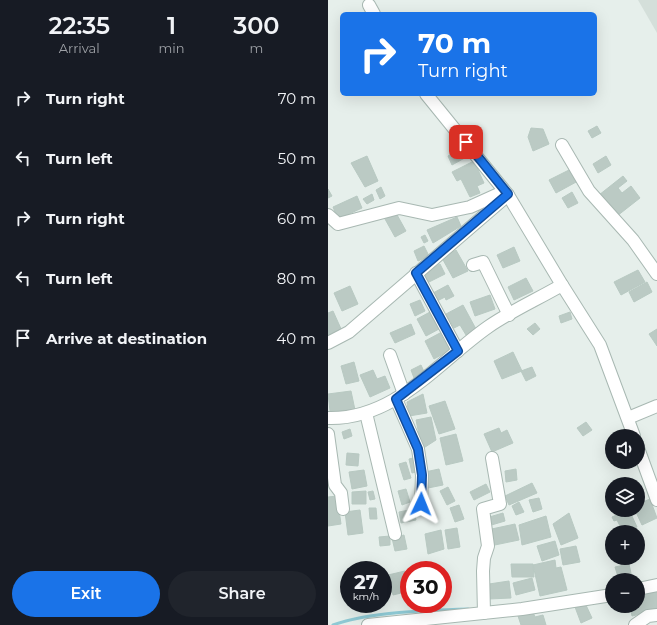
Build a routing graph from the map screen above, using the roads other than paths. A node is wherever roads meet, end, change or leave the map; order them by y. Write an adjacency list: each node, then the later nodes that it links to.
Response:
1 (428, 96): 3 (street)
2 (562, 145): 7 (street)
3 (508, 194): 4 (street); 6 (street); 8 (street)
4 (328, 215)
5 (472, 265): 9 (street)
6 (416, 273): 10 (street); 11 (street)
7 (657, 274)
8 (562, 285): 9 (street); 17 (street)
9 (509, 315): 11 (street)
10 (328, 343)
11 (458, 351): 13 (street)
12 (390, 355): 13 (street)
13 (400, 397): 15 (street); 23 (street)
14 (657, 406): 17 (street)
15 (366, 413): 16 (street); 25 (street)
16 (328, 418)
17 (628, 418): 18 (street)
18 (632, 429)
19 (328, 434): 24 (street)
20 (492, 458): 29 (street)
21 (645, 467): 22 (street)
22 (657, 500)
23 (421, 504)
24 (343, 509)
25 (395, 534)
26 (657, 585): 27 (street)
27 (645, 588)
28 (605, 596): 29 (street)
29 (484, 613): 31 (street)
30 (657, 615): 32 (street)
31 (368, 625)
32 (634, 625)

